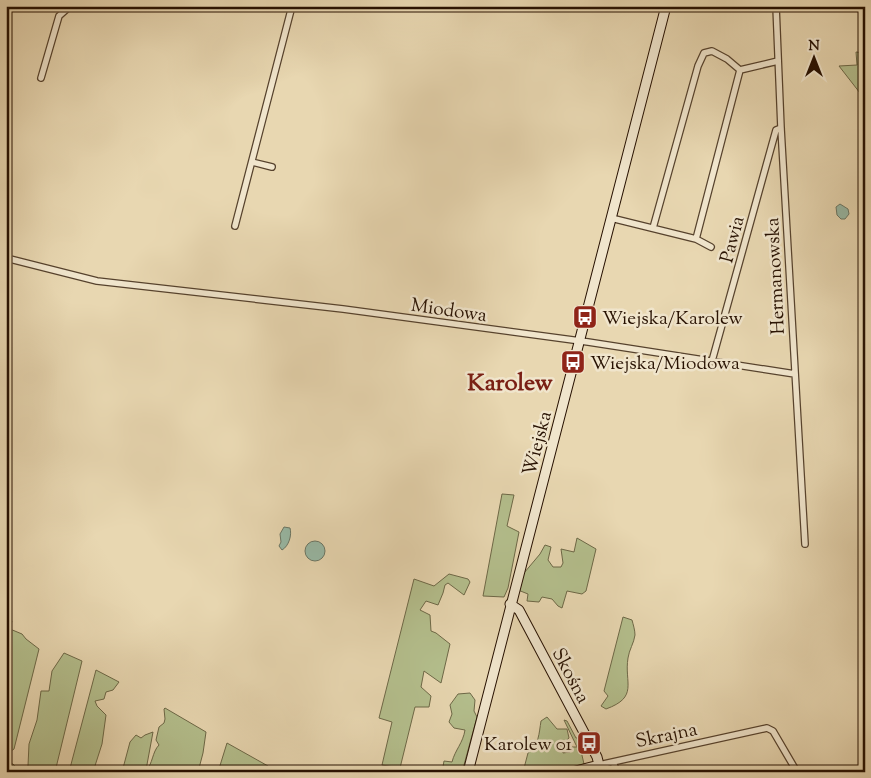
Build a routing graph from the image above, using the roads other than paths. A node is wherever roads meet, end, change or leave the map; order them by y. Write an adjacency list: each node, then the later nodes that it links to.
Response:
1 (87, 6): 7 (street)
2 (292, 6): 9 (street)
3 (666, 6): 11 (street, Wiejska)
4 (776, 6): 5 (street, Hermanowska)
5 (778, 61): 6 (street); 8 (street, Hermanowska)
6 (740, 70): 13 (street); 14 (street)
7 (41, 78)
8 (781, 128): 18 (street, Pawia); 19 (street, Hermanowska)
9 (252, 162): 10 (street); 12 (street)
10 (272, 167)
11 (611, 218): 13 (street); 17 (street, Wiejska)
12 (235, 226)
13 (654, 228): 14 (street)
14 (696, 239): 15 (street)
15 (711, 247)
16 (6, 258): 17 (street, Miodowa)
17 (579, 341): 18 (street, Miodowa); 21 (street, Wiejska)
18 (712, 361): 19 (street, Miodowa)
19 (795, 374): 20 (street, Hermanowska)
20 (805, 544)
21 (510, 604): 23 (street, Skośna); 24 (street, Wiejska)
22 (613, 762): 23 (street, Skrajna); 26 (street); 27 (street, Skrajna)
23 (599, 765): 25 (street, Skrajna)
24 (468, 772)
25 (572, 772)
26 (617, 772)
27 (797, 772)

